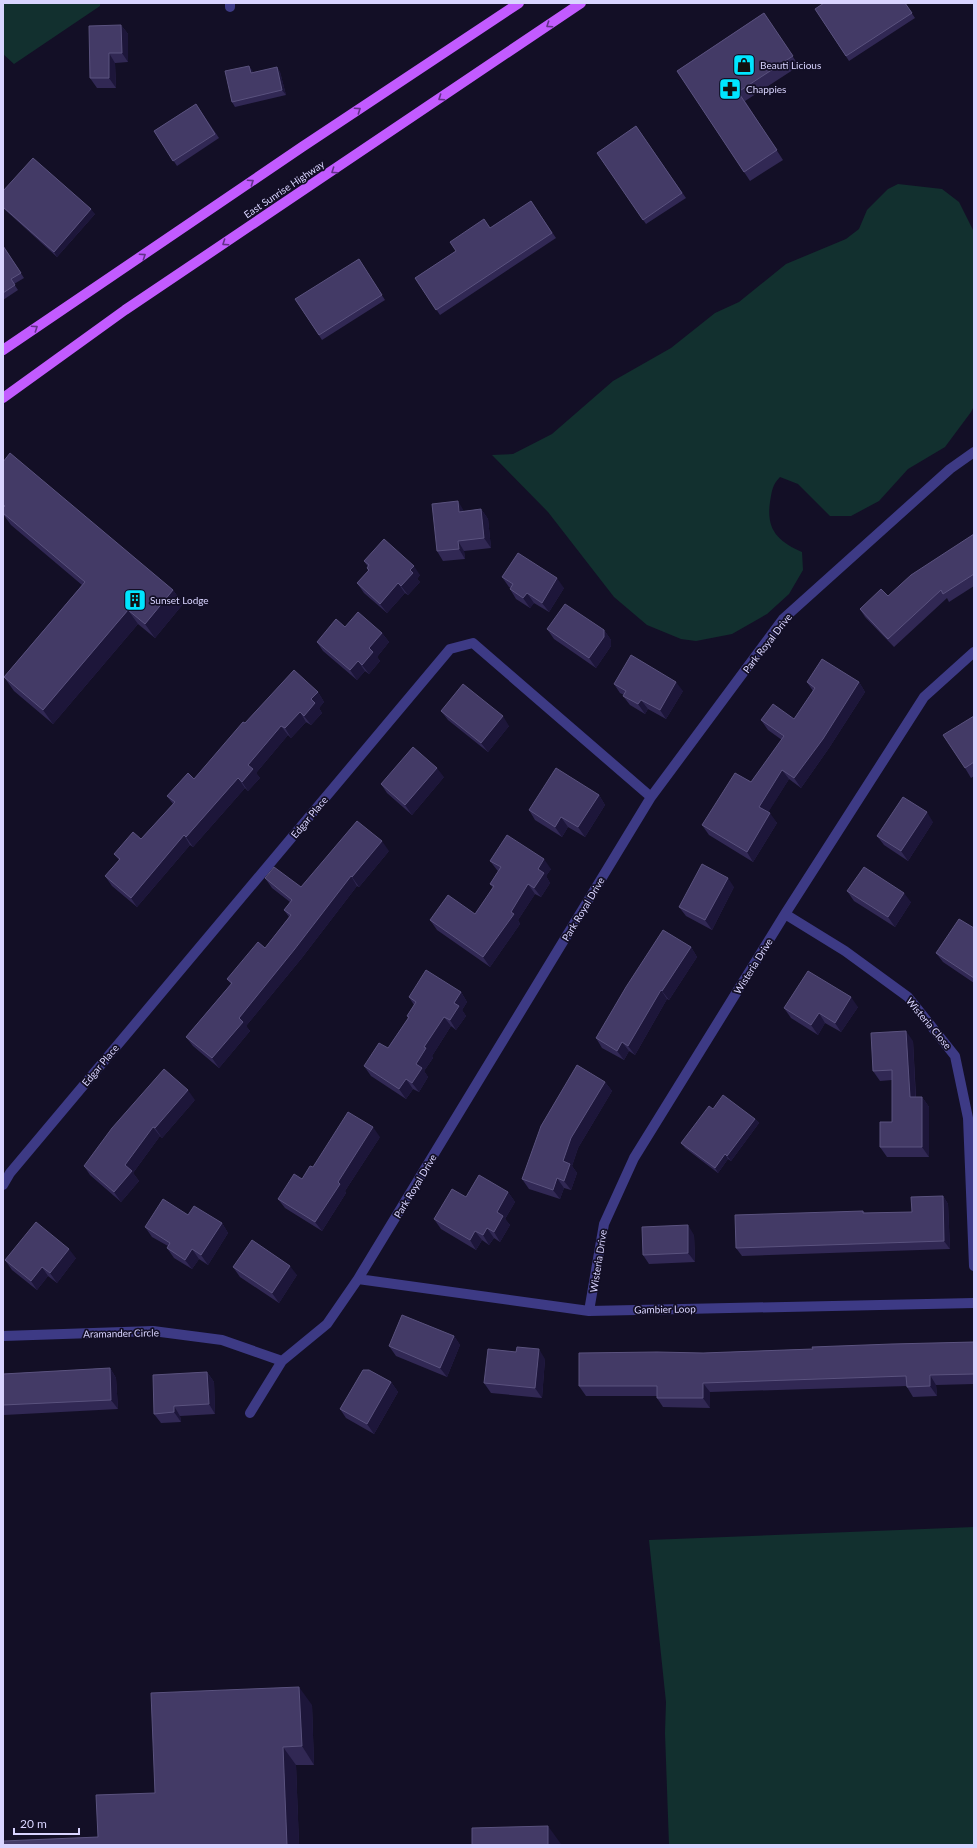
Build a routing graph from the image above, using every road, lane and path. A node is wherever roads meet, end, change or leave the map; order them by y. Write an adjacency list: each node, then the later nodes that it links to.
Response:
1 (519, 3): 3 (main road, one-way to 1)
2 (581, 3): 4 (main road, East Sunrise Highway, one-way to 4)
3 (3, 350)
4 (3, 398)
5 (974, 452): 7 (street, Park Royal Drive)
6 (974, 652): 8 (street, Wisteria Drive)
7 (651, 797): 9 (street, Edgar Place); 11 (street, Park Royal Drive)
8 (785, 914): 10 (street, Wisteria Close); 13 (street, Wisteria Drive)
9 (3, 1185)
10 (974, 1266)
11 (358, 1279): 13 (street, Gambier Loop); 15 (street, Park Royal Drive)
12 (974, 1303): 13 (street, Gambier Loop)
13 (589, 1311)
14 (3, 1336): 15 (street, Aramander Circle)
15 (282, 1361): 16 (street, Park Royal Drive)
16 (250, 1413)

